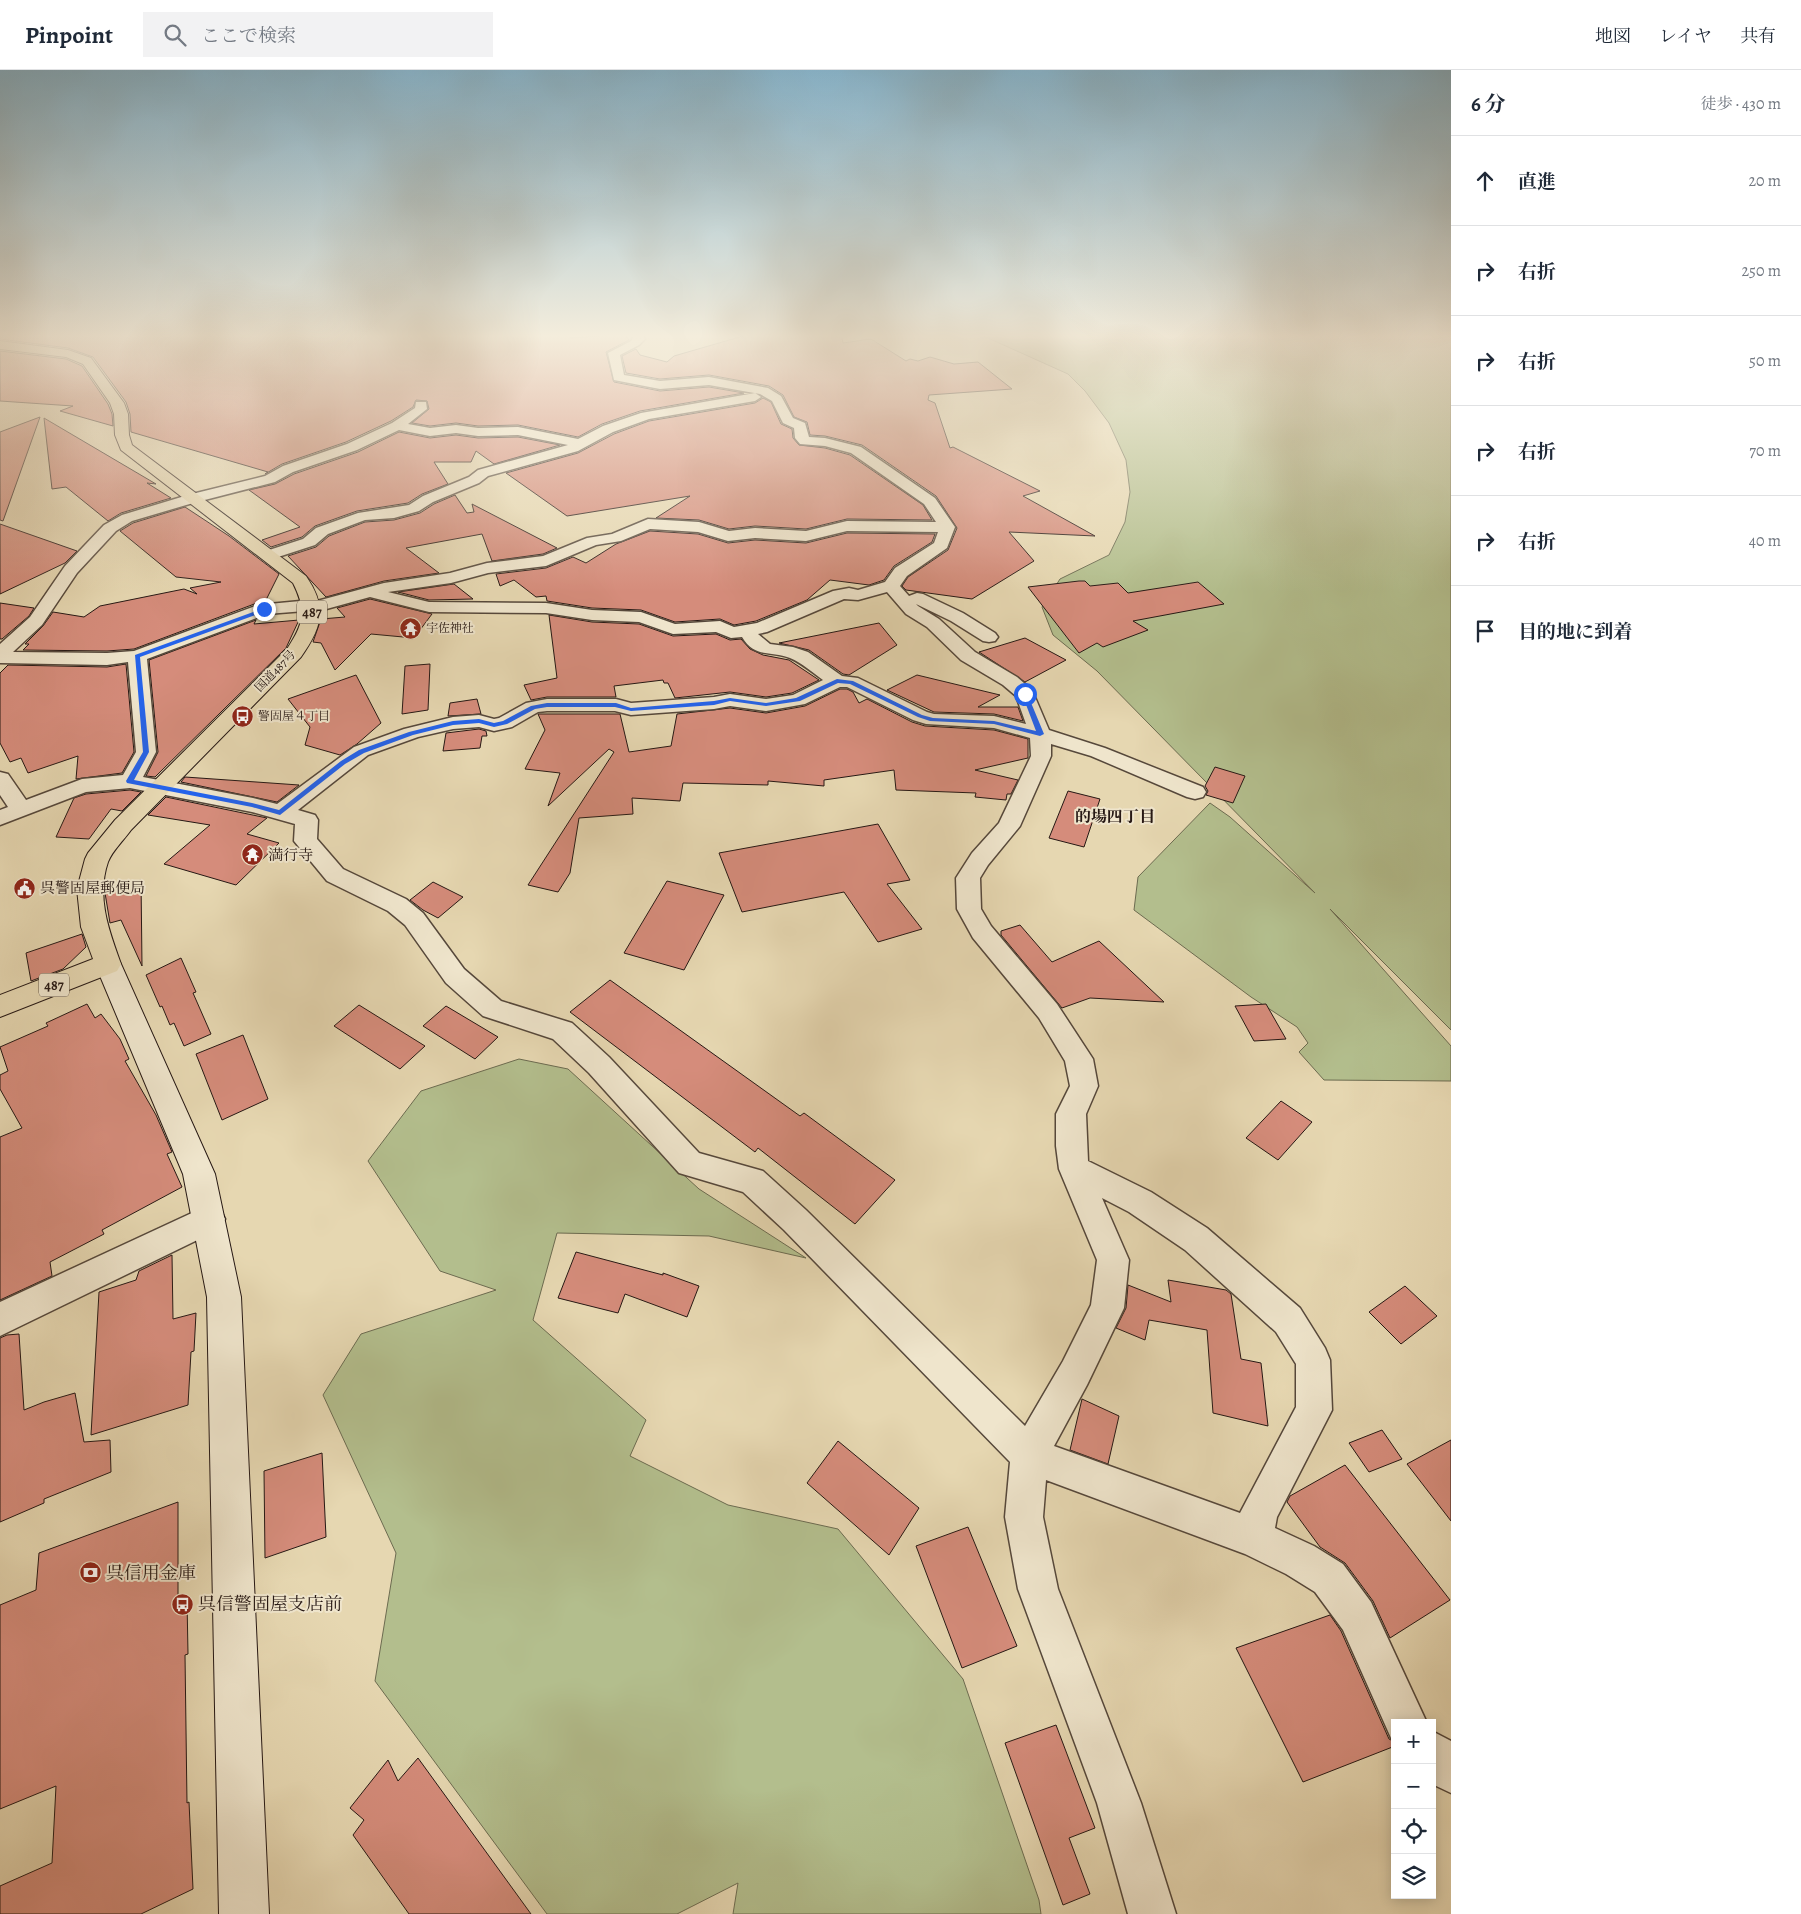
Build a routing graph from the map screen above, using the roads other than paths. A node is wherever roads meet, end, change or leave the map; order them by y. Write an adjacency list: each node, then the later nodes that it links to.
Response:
1 (121, 420): 7 (highway, 487)
2 (405, 420): 5 (street)
3 (634, 420): 6 (street)
4 (788, 420): 8 (street)
5 (397, 426): 6 (street); 7 (street)
6 (579, 445): 9 (street)
7 (194, 498): 9 (highway, 487); 15 (street)
8 (946, 526): 10 (street); 11 (street)
9 (270, 555): 12 (highway, 487)
10 (898, 589): 13 (street); 14 (street); 18 (street)
11 (364, 593): 12 (street); 13 (street)
12 (312, 606): 16 (street); 21 (highway, 国道487号 / 487)
13 (747, 630): 17 (street)
14 (990, 637)
15 (0, 655): 16 (street)
16 (137, 656): 20 (street)
17 (837, 681): 18 (street); 24 (street)
18 (1040, 734): 22 (street); 28 (street)
19 (0, 779): 23 (street)
20 (130, 781): 21 (street); 23 (street)
21 (160, 787): 24 (street); 26 (highway, 国道487号 / 487)
22 (1195, 792)
23 (22, 810): 25 (street)
24 (280, 813): 31 (street)
25 (0, 818)
26 (108, 964): 27 (highway, 487); 29 (street)
27 (0, 1006)
28 (1074, 1170): 31 (street); 32 (street)
29 (209, 1219): 30 (street); 36 (street)
30 (0, 1319)
31 (1030, 1455): 32 (street); 37 (street)
32 (1254, 1538): 33 (street)
33 (1404, 1719)
34 (1436, 1757): 35 (street)
35 (1451, 1771)
36 (244, 1914)
37 (1152, 1914)

